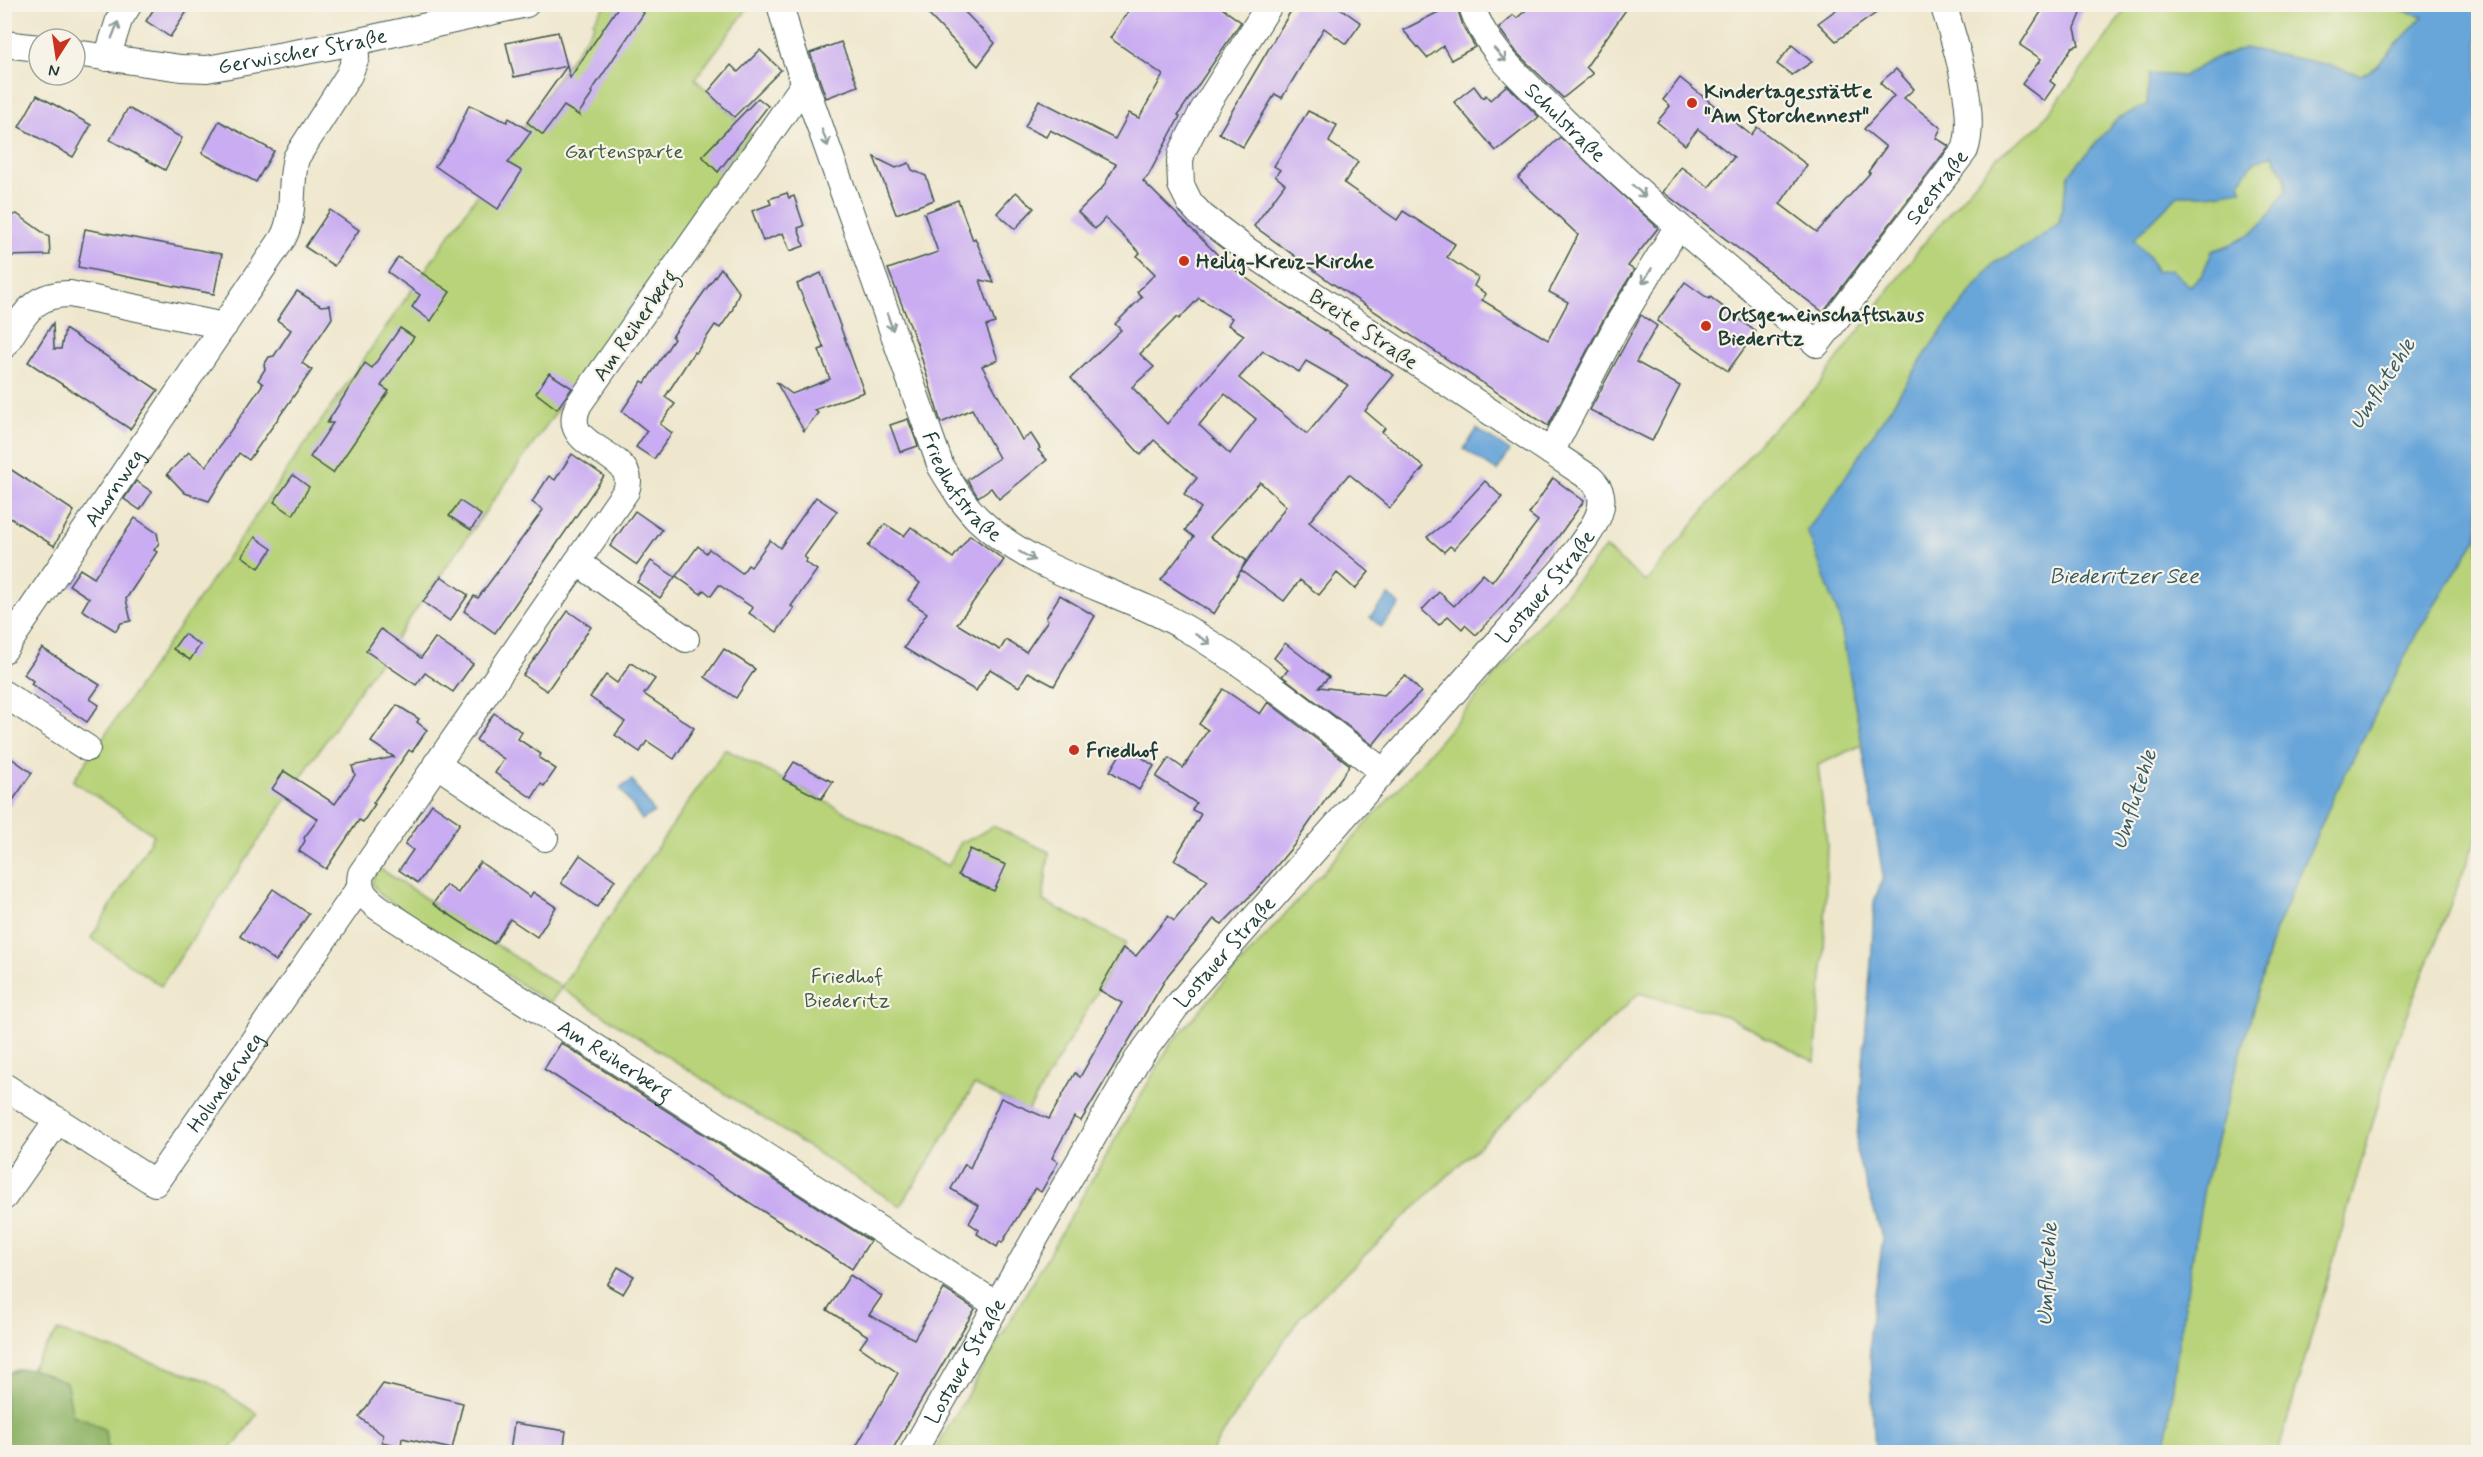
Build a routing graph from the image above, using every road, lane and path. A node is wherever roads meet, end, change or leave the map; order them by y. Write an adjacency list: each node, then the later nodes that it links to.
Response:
1 (129, 4): 11 (street, one-way to 1)
2 (526, 4): 7 (street, Gerwischer Straße)
3 (780, 4): 12 (street, Friedhofstraße)
4 (1270, 4): 17 (street, Breite Straße)
5 (1471, 4): 13 (street, Schulstraße, one-way to 13)
6 (1943, 4): 15 (street, Seestraße)
7 (355, 42): 11 (street, Gerwischer Straße); 14 (street, Ahornweg)
8 (4, 44): 9 (street)
9 (27, 47)
10 (87, 55): 11 (street, Gerwischer Straße)
11 (107, 58)
12 (805, 83): 19 (street, Am Reiherberg); 25 (street, Friedhofstraße, one-way to 25)
13 (1678, 226): 15 (street, Schulstraße); 17 (street, one-way to 17)
14 (224, 326): 16 (street); 21 (street, Ahornweg)
15 (1817, 344)
16 (4, 346)
17 (1551, 452): 18 (street, Breite Straße)
18 (1603, 499): 25 (street, Lostauer Straße)
19 (577, 562): 20 (street); 24 (street, Am Reiherberg)
20 (686, 639)
21 (4, 650)
22 (4, 694): 23 (street)
23 (87, 748)
24 (436, 764): 26 (street); 27 (street, Am Reiherberg)
25 (1383, 771): 31 (street, Lostauer Straße)
26 (545, 838)
27 (360, 887): 29 (street, Holunderweg); 31 (street, Am Reiherberg)
28 (4, 1086): 29 (street, Holunderweg)
29 (58, 1120): 30 (street)
30 (4, 1197)
31 (997, 1305): 32 (street, Lostauer Straße)
32 (914, 1452)

